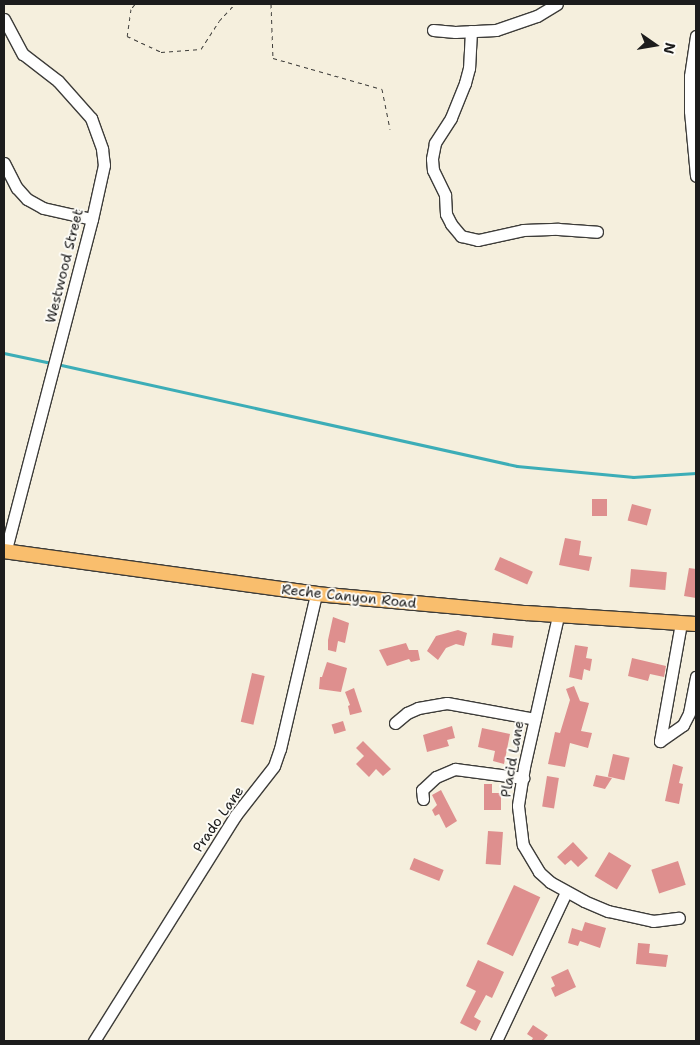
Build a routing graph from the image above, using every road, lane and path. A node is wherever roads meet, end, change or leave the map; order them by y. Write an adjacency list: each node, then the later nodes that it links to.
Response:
1 (136, 4): 2 (path)
2 (234, 4)
3 (271, 4): 9 (path)
4 (557, 4): 7 (street)
5 (4, 19): 12 (street, Westwood Street)
6 (433, 30): 7 (street)
7 (472, 31): 13 (street)
8 (696, 36): 11 (street)
9 (390, 129)
10 (4, 163): 12 (street)
11 (696, 172)
12 (92, 219): 14 (street, Westwood Street)
13 (597, 232)
14 (4, 552): 15 (main road, Reche Canyon Road)
15 (316, 594): 16 (main road, Reche Canyon Road); 26 (street, Prado Lane)
16 (558, 616): 17 (main road, Reche Canyon Road); 20 (street, Placid Lane)
17 (681, 623): 18 (main road, Reche Canyon Road); 19 (street)
18 (696, 624)
19 (696, 677)
20 (534, 719): 21 (street); 22 (street, Placid Lane)
21 (395, 723)
22 (523, 778): 23 (street); 24 (street, Placid Lane)
23 (423, 799)
24 (566, 892): 25 (street, Placid Lane); 27 (street)
25 (679, 918)
26 (94, 1041)
27 (496, 1041)

